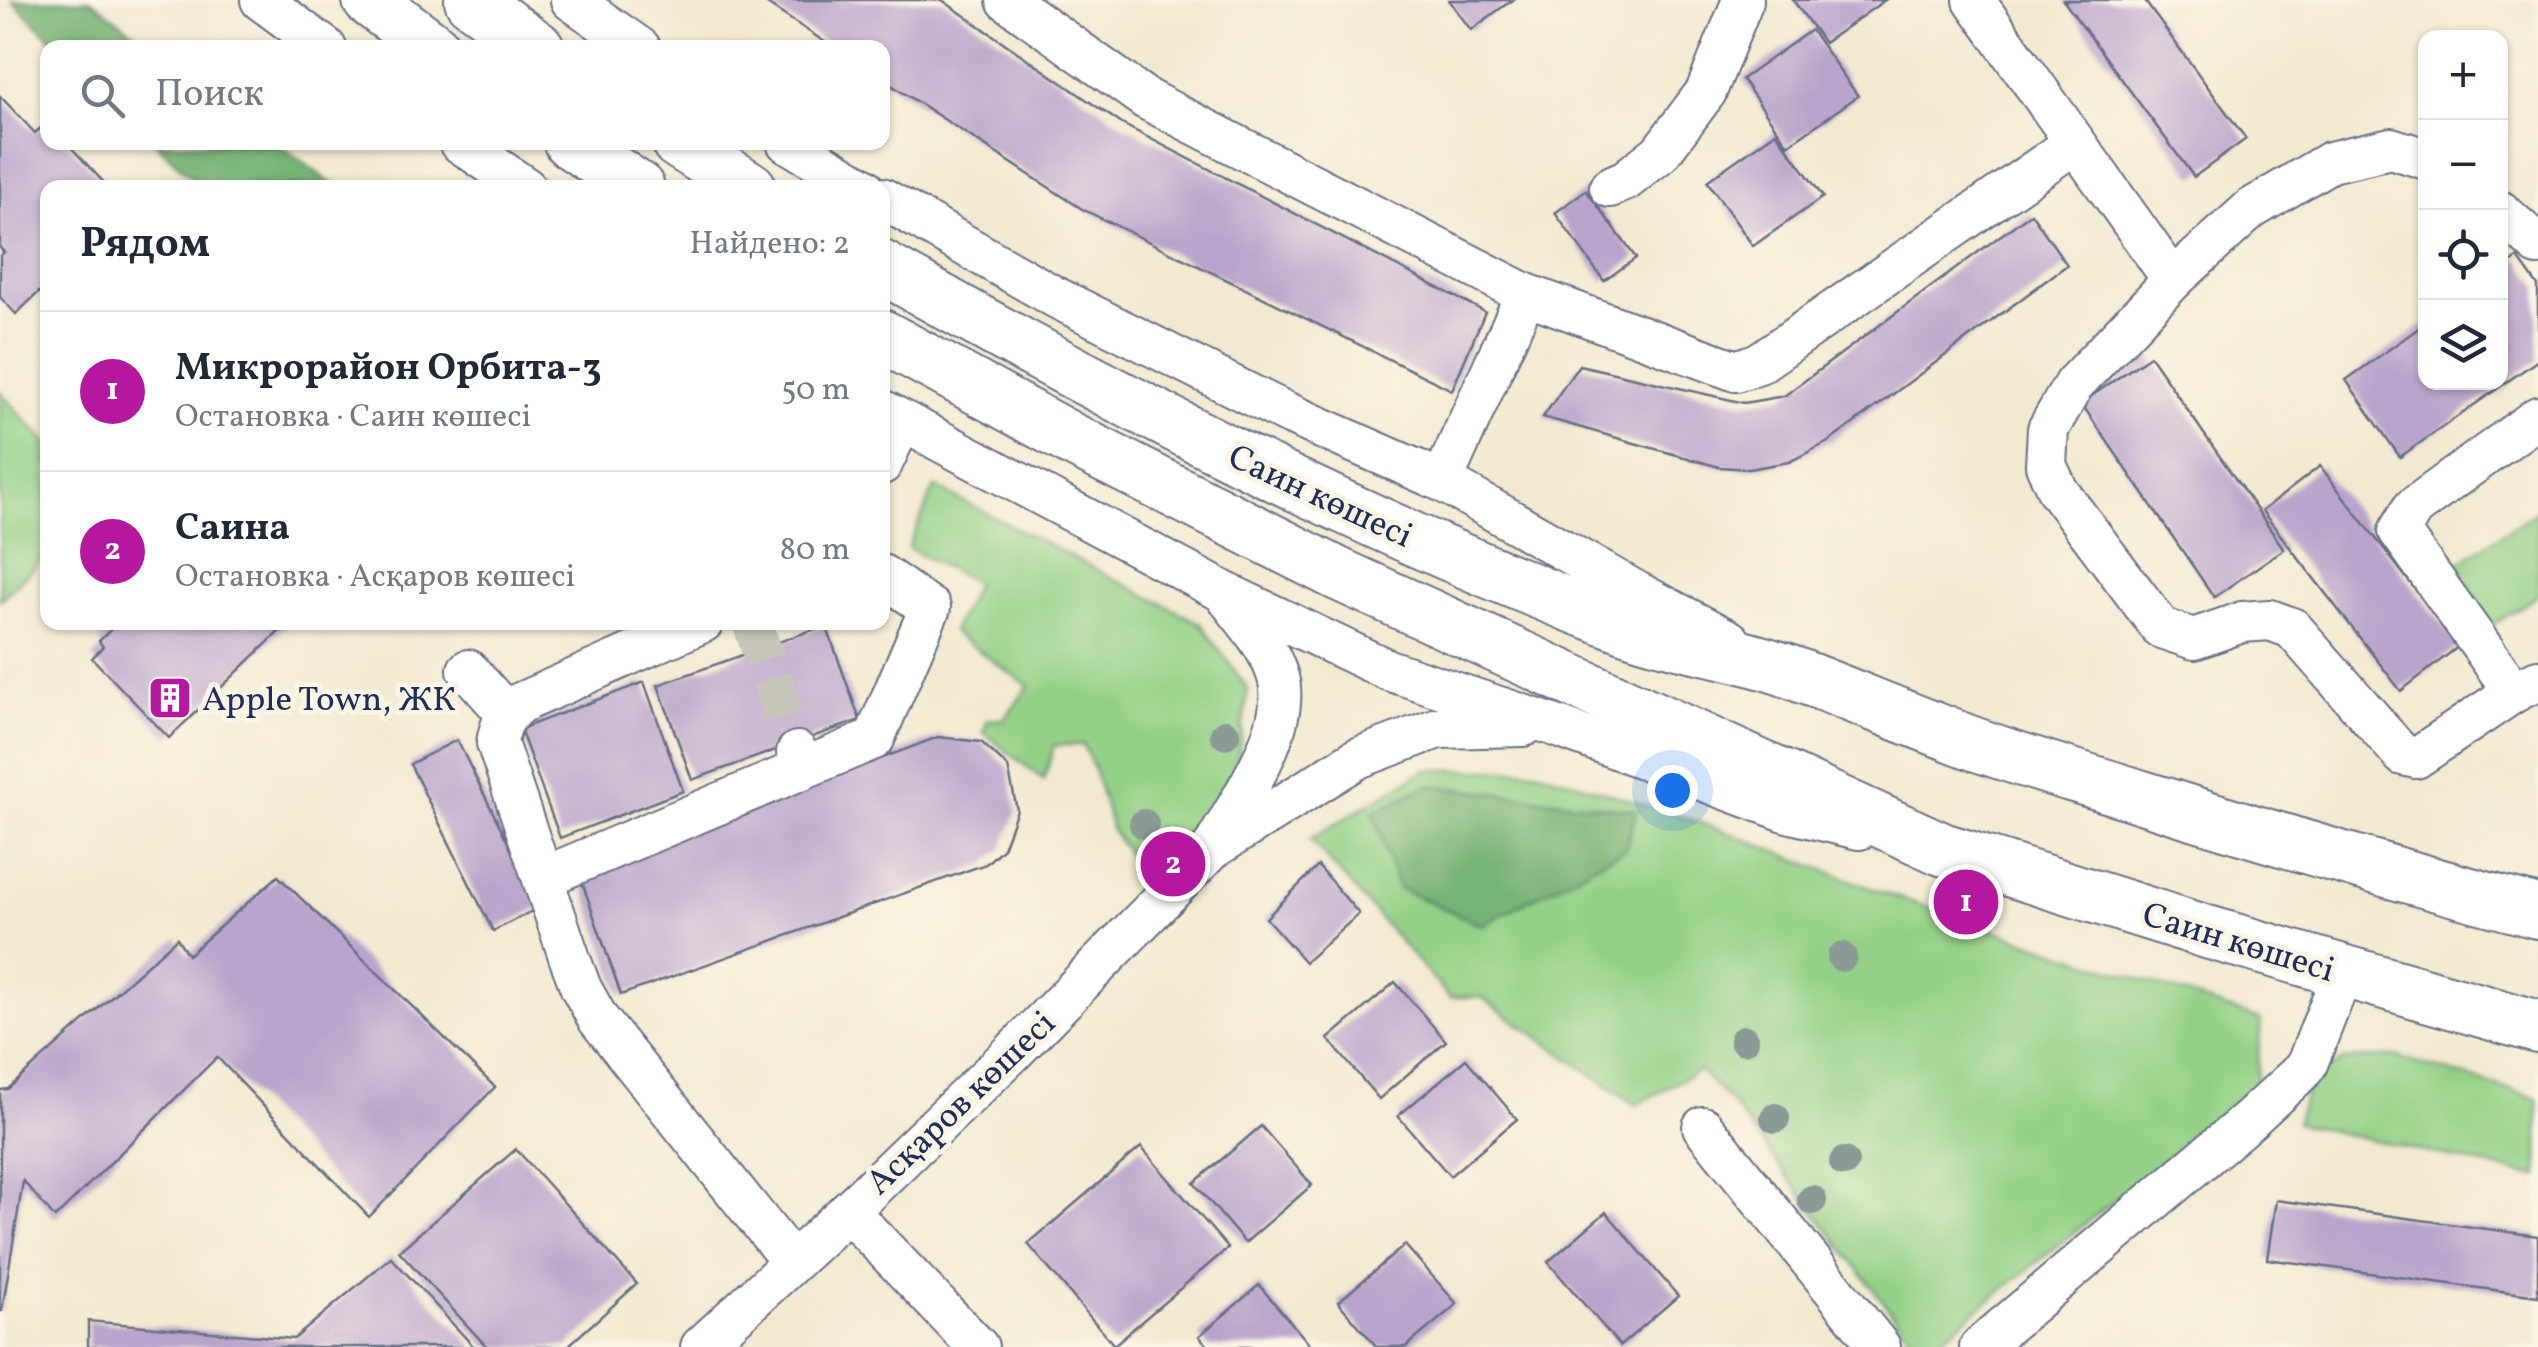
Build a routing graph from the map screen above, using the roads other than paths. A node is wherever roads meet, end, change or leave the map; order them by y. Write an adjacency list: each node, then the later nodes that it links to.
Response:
1 (261, 0): 8 (street)
2 (369, 0): 9 (main road)
3 (471, 0): 10 (main road)
4 (571, 0): 11 (street)
5 (1007, 0): 28 (street)
6 (1743, 0): 22 (street)
7 (1974, 0): 12 (street)
8 (315, 40)
9 (422, 40)
10 (527, 40)
11 (628, 40)
12 (2075, 142): 27 (street); 28 (street)
13 (471, 150): 18 (street)
14 (582, 150): 19 (main road)
15 (691, 150): 20 (main road)
16 (800, 150): 21 (street)
17 (2418, 157): 27 (street)
18 (514, 180)
19 (626, 180)
20 (737, 180)
21 (851, 180)
22 (1610, 187)
23 (890, 203): 32 (street)
24 (2508, 217): 25 (street)
25 (2538, 245)
26 (890, 272): 36 (main road, Саин көшесі)
27 (2173, 280): 38 (street)
28 (1526, 294): 32 (street)
29 (890, 340): 42 (main road, Саин көшесі)
30 (892, 415): 34 (street)
31 (2538, 417): 38 (street)
32 (1442, 481): 36 (street)
33 (890, 580): 43 (street)
34 (1222, 591): 40 (street); 41 (street)
35 (685, 630): 39 (street)
36 (1782, 669): 44 (main road, Саин көшесі)
37 (468, 670): 39 (street)
38 (2526, 686)
39 (507, 714): 43 (street)
40 (1553, 725): 41 (street); 42 (street)
41 (1212, 849): 48 (street, Асқаров көшесі)
42 (1942, 849): 45 (main road, Саин көшесі)
43 (544, 877): 49 (street)
44 (2538, 912)
45 (2343, 972): 46 (main road, Саин көшесі); 53 (street)
46 (2538, 1028)
47 (1703, 1127): 52 (street)
48 (848, 1211): 49 (street, Асқаров көшесі); 51 (street)
49 (792, 1262): 50 (street, Асқаров көшесі)
50 (700, 1347)
51 (978, 1347)
52 (1880, 1347)
53 (1980, 1347)

